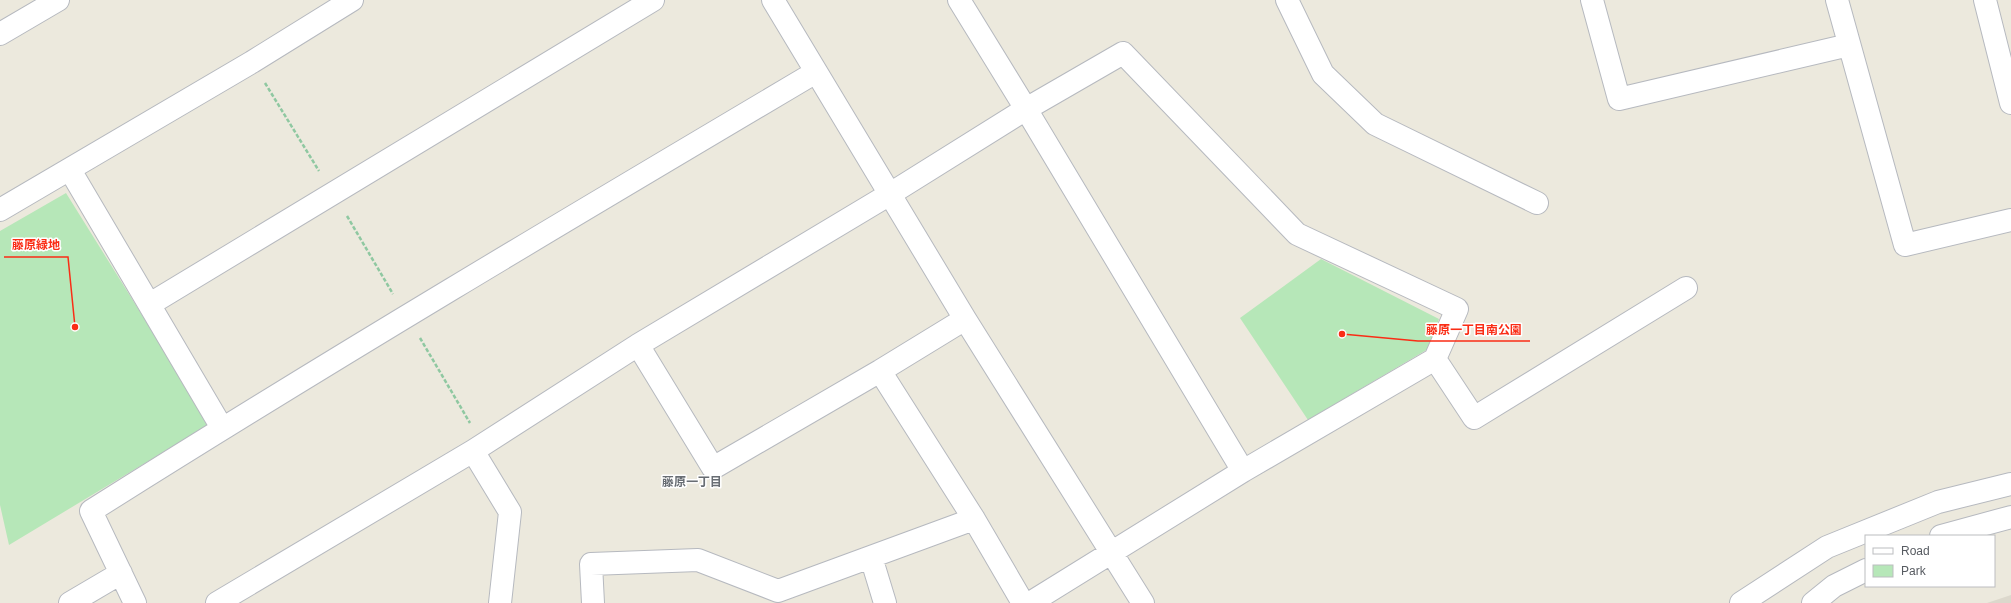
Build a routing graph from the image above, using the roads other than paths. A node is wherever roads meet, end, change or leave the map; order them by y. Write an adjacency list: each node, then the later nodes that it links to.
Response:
1 (58, 0): 10 (street)
2 (351, 0): 15 (street)
3 (653, 0): 21 (street)
4 (774, 0): 12 (street)
5 (959, 0): 14 (street)
6 (1287, 0): 17 (street)
7 (1592, 0): 11 (street)
8 (1837, 0): 11 (street)
9 (1985, 0): 13 (street)
10 (0, 34)
11 (1849, 44): 19 (street)
12 (816, 72): 16 (street); 26 (street)
13 (2011, 103)
14 (1026, 109): 16 (street); 24 (street); 28 (street)
15 (70, 170): 18 (street); 21 (street)
16 (890, 194): 22 (street); 23 (street)
17 (1536, 203)
18 (0, 210)
19 (2011, 220)
20 (1686, 288): 24 (street)
21 (150, 304): 26 (street)
22 (965, 319): 25 (street); 33 (street)
23 (638, 345): 25 (street); 27 (street)
24 (1436, 359): 28 (street)
25 (880, 371): 31 (street)
26 (222, 428): 36 (street)
27 (478, 448): 39 (street); 40 (street)
28 (1243, 471): 33 (street)
29 (2011, 484): 46 (street)
30 (2011, 517): 32 (street)
31 (974, 519): 34 (street); 43 (street)
32 (1945, 535)
33 (1112, 552): 44 (street); 45 (street)
34 (871, 557): 41 (street); 42 (street)
35 (1865, 570): 47 (street)
36 (121, 572): 37 (street); 38 (street)
37 (70, 603)
38 (135, 603)
39 (217, 603)
40 (500, 603)
41 (593, 603)
42 (885, 603)
43 (1023, 603)
44 (1030, 603)
45 (1143, 603)
46 (1741, 603)
47 (1813, 603)

